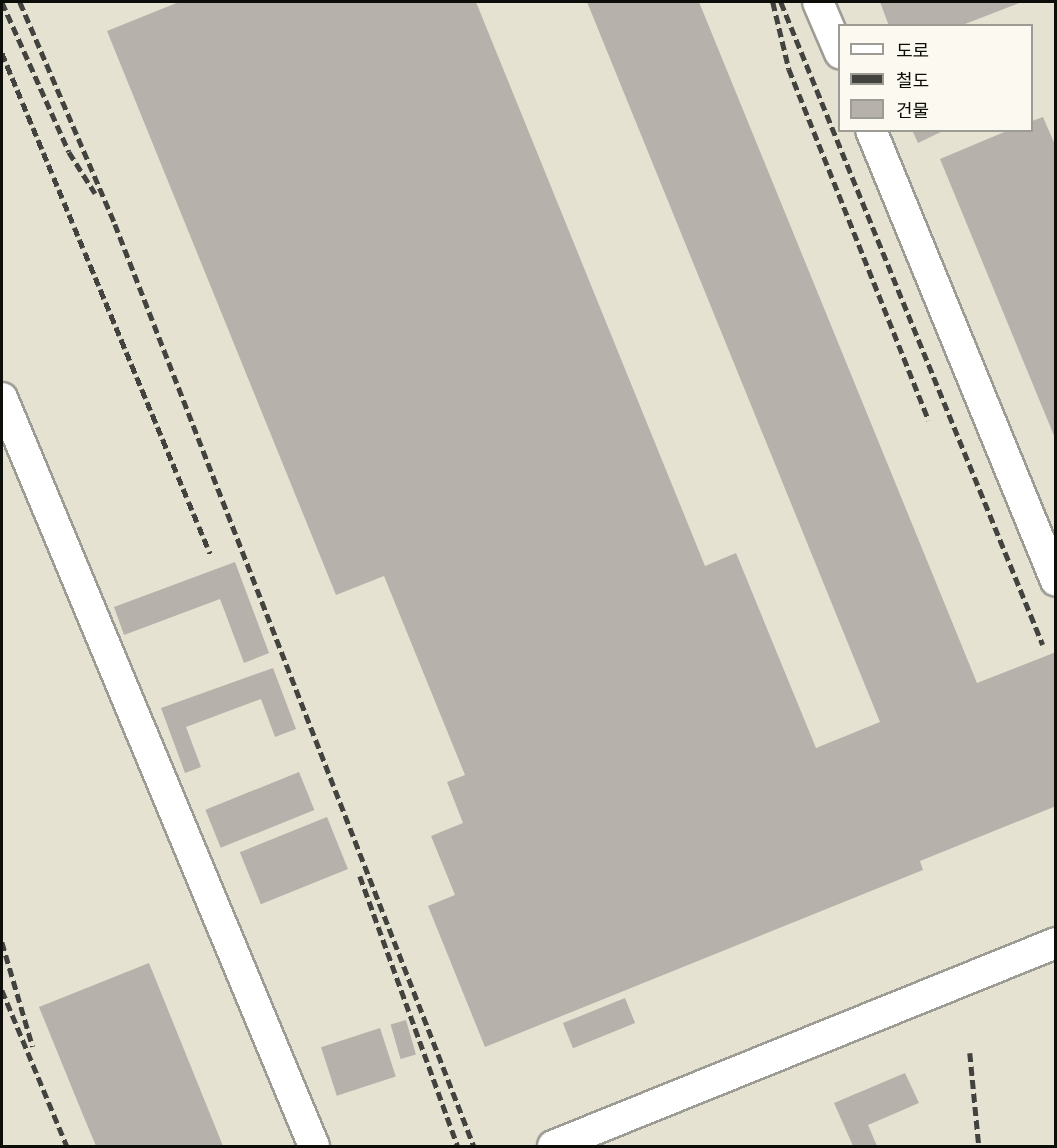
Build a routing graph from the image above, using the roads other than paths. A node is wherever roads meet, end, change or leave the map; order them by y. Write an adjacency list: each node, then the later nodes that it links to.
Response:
1 (818, 2): 2 (lane)
2 (838, 48)
3 (872, 132): 5 (lane)
4 (2, 398): 7 (lane)
5 (1056, 581)
6 (1056, 943): 8 (lane)
7 (314, 1146)
8 (553, 1146)

